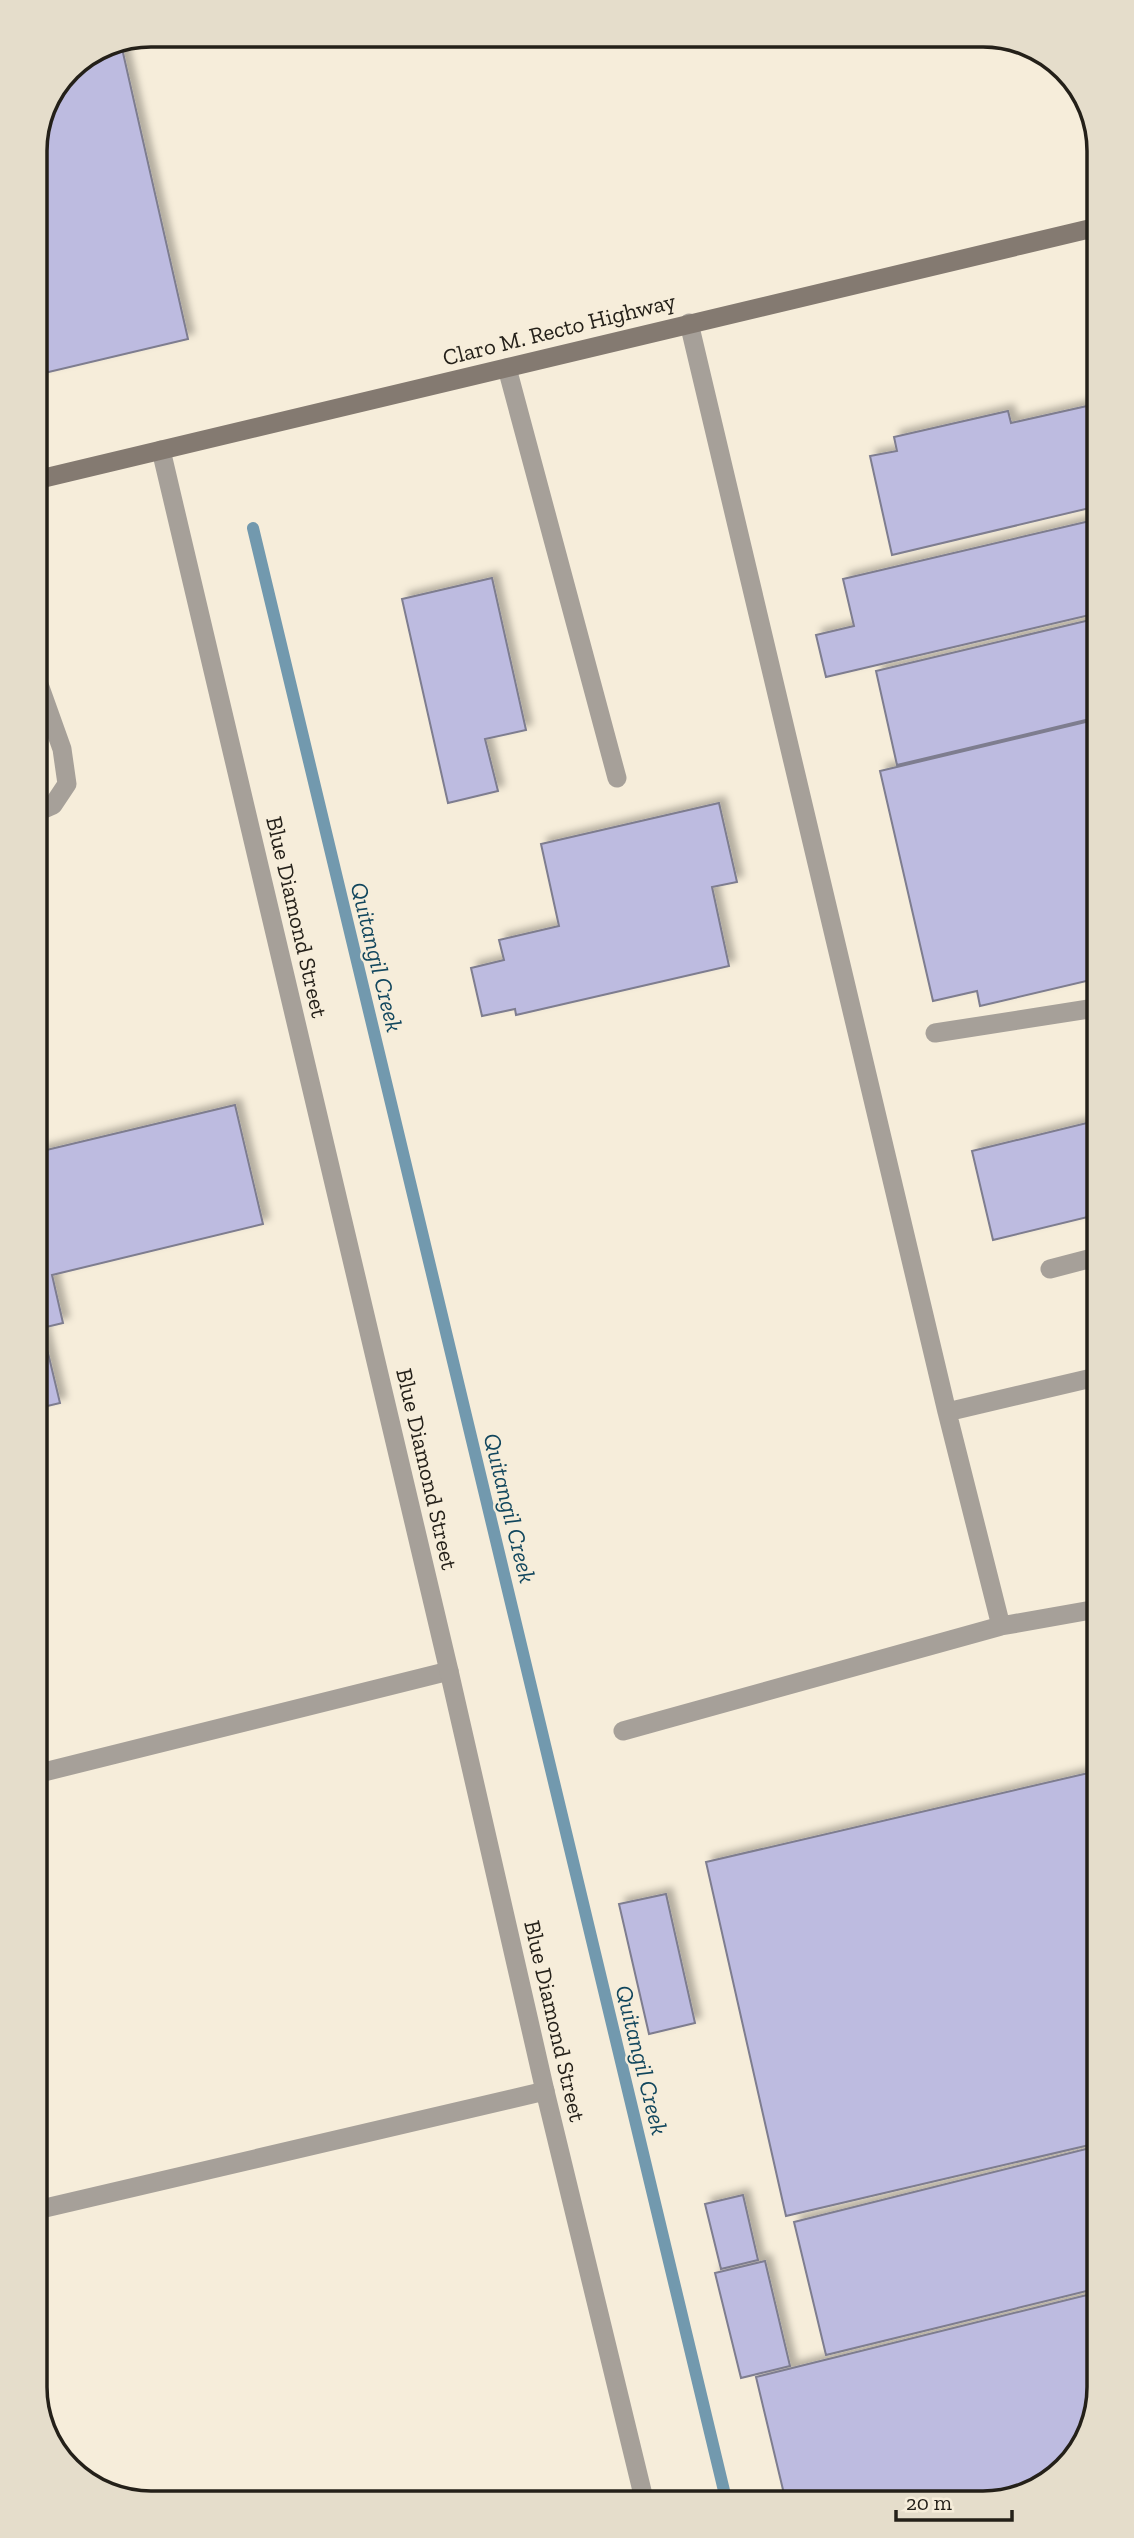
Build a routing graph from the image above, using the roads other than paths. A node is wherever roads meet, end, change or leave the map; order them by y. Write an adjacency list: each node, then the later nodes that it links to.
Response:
1 (1087, 229): 2 (main road, Claro M. Recto Highway)
2 (689, 323): 3 (main road, Claro M. Recto Highway); 14 (street)
3 (507, 368): 4 (main road, Claro M. Recto Highway); 7 (street)
4 (161, 450): 5 (main road, Claro M. Recto Highway); 17 (street, Blue Diamond Street)
5 (47, 477)
6 (47, 707): 8 (street)
7 (617, 778)
8 (47, 808)
9 (1087, 1009): 10 (street)
10 (935, 1033)
11 (1087, 1259): 12 (street)
12 (1050, 1269)
13 (1087, 1379): 14 (street)
14 (947, 1412): 16 (street)
15 (1087, 1611): 16 (street)
16 (1001, 1626): 18 (street)
17 (449, 1671): 19 (street); 20 (street, Blue Diamond Street)
18 (624, 1731)
19 (47, 1771)
20 (545, 2091): 21 (street); 22 (street, Blue Diamond Street)
21 (47, 2208)
22 (642, 2491)

